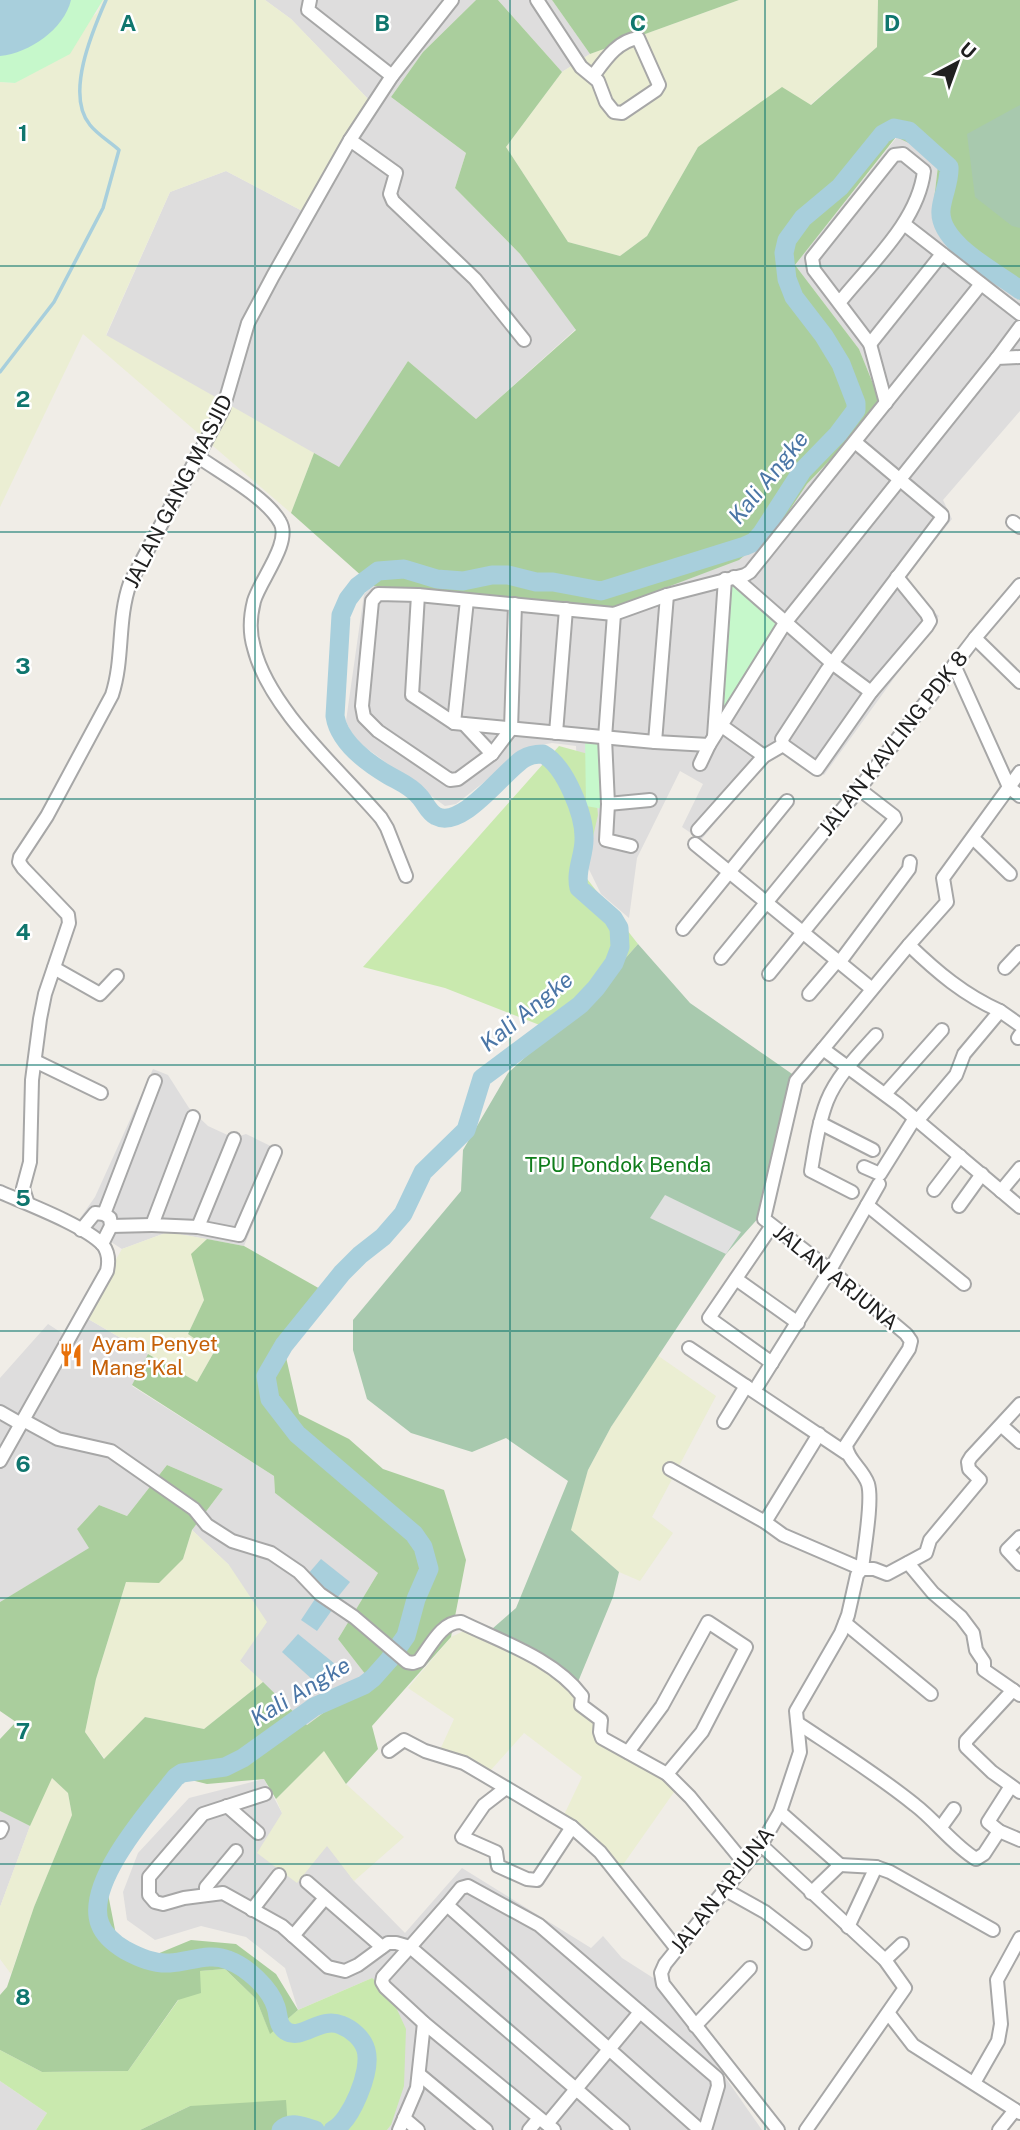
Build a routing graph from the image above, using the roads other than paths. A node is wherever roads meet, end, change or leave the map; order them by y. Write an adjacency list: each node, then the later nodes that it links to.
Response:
1 (310, 0): 5 (street)
2 (452, 0): 5 (street, JALAN GANG MASJID)
3 (537, 0): 4 (street)
4 (593, 75): 4 (street)
5 (392, 76): 6 (street, JALAN GANG MASJID)
6 (350, 140): 13 (street); 19 (street, JALAN GANG MASJID)
7 (904, 224): 8 (street); 10 (street); 10 (street)
8 (942, 254): 9 (street); 14 (street)
9 (981, 284): 11 (street); 17 (street)
10 (839, 303): 14 (street)
11 (1020, 314)
12 (1020, 327): 15 (street)
13 (524, 340)
14 (870, 344): 17 (street)
15 (997, 358): 16 (street); 20 (street)
16 (1019, 359)
17 (886, 403): 18 (street)
18 (855, 442): 20 (street); 22 (street)
19 (197, 456): 61 (street); 69 (street, JALAN GANG MASJID)
20 (901, 480): 21 (street); 30 (street)
21 (897, 577): 32 (street); 35 (street)
22 (730, 578): 25 (street); 30 (street); 41 (street)
23 (1018, 593): 31 (street, JALAN KAVLING PDK 8)
24 (418, 595): 26 (street); 36 (street); 44 (street)
25 (667, 595): 29 (street); 42 (street)
26 (467, 600): 27 (street); 36 (street)
27 (515, 604): 28 (street); 38 (street)
28 (566, 609): 29 (street); 39 (street)
29 (614, 614): 40 (street)
30 (785, 623): 32 (street); 37 (street)
31 (975, 638): 33 (street, JALAN KAVLING PDK 8); 34 (street)
32 (832, 663): 35 (street); 43 (street)
33 (954, 665): 48 (street); 49 (street, JALAN KAVLING PDK 8)
34 (1020, 682)
35 (871, 692): 43 (street)
36 (459, 724): 38 (street); 44 (street)
37 (722, 726): 41 (street); 45 (street)
38 (510, 729): 39 (street); 44 (street)
39 (556, 733): 40 (street)
40 (605, 738): 42 (street); 53 (street)
41 (711, 741): 42 (street); 46 (street)
42 (654, 742)
43 (783, 745): 45 (street)
44 (492, 754)
45 (764, 756): 54 (street)
46 (699, 764)
47 (1020, 772): 48 (street)
48 (1009, 787): 50 (street); 55 (street)
49 (859, 789): 62 (street, JALAN KAVLING PDK 8); 64 (street)
50 (1020, 796)
51 (650, 800): 53 (street)
52 (787, 801): 59 (street)
53 (608, 804): 57 (street)
54 (698, 830)
55 (974, 839): 60 (street); 65 (street)
56 (695, 844): 59 (street)
57 (631, 846)
58 (910, 862): 68 (street)
59 (729, 873): 62 (street); 63 (street)
60 (1010, 874)
61 (406, 876)
62 (765, 901): 64 (street); 67 (street, JALAN KAVLING PDK 8)
63 (683, 929)
64 (802, 932): 68 (street); 71 (street)
65 (909, 946): 73 (street); 75 (street)
66 (1020, 952): 70 (street)
67 (721, 958)
68 (838, 962): 73 (street); 74 (street)
69 (54, 968): 72 (street); 80 (street, JALAN GANG MASJID)
70 (1005, 968)
71 (769, 974)
72 (117, 976)
73 (872, 989): 79 (street)
74 (809, 994)
75 (1000, 1010): 77 (street); 86 (street)
76 (942, 1030): 84 (street)
77 (1019, 1032)
78 (876, 1035): 81 (street)
79 (823, 1049): 81 (street); 105 (street)
80 (35, 1061): 83 (street); 100 (street, JALAN GANG MASJID)
81 (848, 1066): 84 (street); 87 (street)
82 (155, 1082): 104 (street)
83 (101, 1093)
84 (885, 1094): 86 (street)
85 (193, 1117): 107 (street)
86 (916, 1119): 91 (street); 92 (street)
87 (820, 1123): 89 (street); 98 (street)
88 (234, 1139): 108 (street)
89 (873, 1150)
90 (275, 1152): 108 (street)
91 (960, 1156): 94 (street); 96 (street)
92 (864, 1167)
93 (1020, 1168): 97 (street)
94 (982, 1174): 97 (street); 102 (street)
95 (879, 1184): 101 (street)
96 (934, 1190)
97 (1001, 1191): 103 (street)
98 (852, 1192)
99 (1, 1195): 100 (street)
100 (27, 1201): 109 (street)
101 (867, 1205): 111 (street); 113 (street)
102 (959, 1206)
103 (1020, 1207)
104 (104, 1214): 106 (street); 109 (street)
105 (768, 1223): 111 (street, JALAN ARJUNA); 112 (street)
106 (111, 1226): 107 (street); 110 (street)
107 (152, 1226): 108 (street)
108 (198, 1227)
109 (81, 1230): 110 (street)
110 (102, 1244): 120 (street)
111 (830, 1270): 114 (street); 125 (street, JALAN ARJUNA)
112 (736, 1279): 114 (street); 116 (street)
113 (964, 1284)
114 (798, 1322): 116 (street)
115 (689, 1348): 117 (street)
116 (772, 1363): 117 (street)
117 (752, 1385): 121 (street); 123 (street)
118 (1020, 1404): 122 (street)
119 (0, 1412): 120 (street)
120 (22, 1422): 126 (street); 138 (street)
121 (724, 1422)
122 (1002, 1426): 124 (street); 130 (street)
123 (819, 1434): 125 (street); 128 (street)
124 (1020, 1442)
125 (846, 1453): 132 (street, JALAN ARJUNA)
126 (1, 1458)
127 (670, 1469): 128 (street)
128 (765, 1522): 132 (street)
129 (1020, 1537): 131 (street)
130 (908, 1563): 132 (street); 134 (street)
131 (1020, 1564)
132 (862, 1569): 133 (street, JALAN ARJUNA)
133 (845, 1623): 135 (street); 136 (street, JALAN ARJUNA)
134 (1017, 1693): 141 (street)
135 (931, 1694)
136 (799, 1724): 145 (street, JALAN ARJUNA); 147 (street)
137 (389, 1751): 140 (street)
138 (628, 1752): 139 (street); 139 (street)
139 (667, 1774): 153 (street)
140 (506, 1788): 146 (street); 146 (street)
141 (1015, 1789): 148 (street)
142 (265, 1794): 143 (street)
143 (227, 1806): 149 (street); 160 (street)
144 (954, 1809): 147 (street)
145 (780, 1812): 151 (street, JALAN ARJUNA); 154 (street)
146 (572, 1827): 172 (street)
147 (941, 1827): 148 (street)
148 (999, 1831): 150 (street)
149 (258, 1833)
150 (1020, 1840)
151 (761, 1845): 153 (street, JALAN ARJUNA); 159 (street)
152 (236, 1851): 160 (street)
153 (745, 1864): 158 (street, JALAN ARJUNA)
154 (840, 1865): 155 (street); 159 (street)
155 (876, 1867): 164 (street); 165 (street)
156 (279, 1875): 163 (street)
157 (307, 1882): 161 (street)
158 (724, 1889): 168 (street); 172 (street, JALAN ARJUNA)
159 (811, 1894): 164 (street)
160 (206, 1895): 163 (street)
161 (326, 1898): 166 (street); 170 (street)
162 (447, 1905): 171 (street); 175 (street); 179 (street)
163 (252, 1910): 166 (street)
164 (848, 1927): 173 (street)
165 (993, 1930)
166 (293, 1936): 170 (street)
167 (1020, 1938): 181 (street)
168 (805, 1943)
169 (902, 1944): 173 (street)
170 (382, 1947): 171 (street)
171 (410, 1947): 177 (street); 182 (street)
172 (677, 1949): 178 (street, JALAN ARJUNA)
173 (885, 1960): 176 (street)
174 (750, 1968): 178 (street)
175 (640, 2012): 179 (street); 190 (street)
176 (889, 2014): 181 (street); 192 (street)
177 (424, 2023): 180 (street); 185 (street)
178 (695, 2026): 191 (street, JALAN ARJUNA)
179 (608, 2051): 182 (street); 190 (street)
180 (420, 2075): 184 (street); 187 (street)
181 (974, 2083): 183 (street)
182 (576, 2089): 185 (street); 189 (street)
183 (1017, 2111): 193 (street)
184 (402, 2124): 186 (street)
185 (547, 2124): 188 (street)
186 (418, 2130)
187 (486, 2130)
188 (529, 2130)
189 (623, 2130)
190 (702, 2130)
191 (778, 2130)
192 (806, 2130)
193 (999, 2130)

